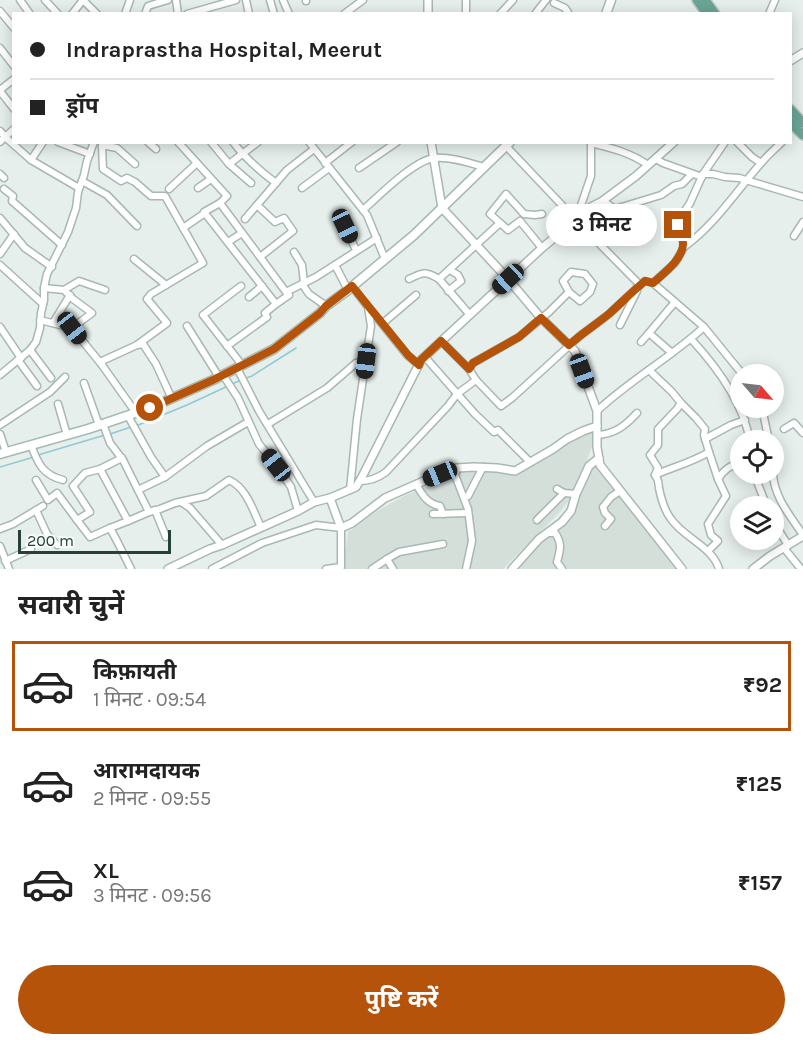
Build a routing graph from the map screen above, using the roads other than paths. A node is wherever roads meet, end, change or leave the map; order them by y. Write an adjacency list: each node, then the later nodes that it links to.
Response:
1 (45, 0): 13 (street)
2 (83, 0): 14 (street); 15 (street)
3 (122, 0): 9 (street)
4 (168, 0): 12 (street)
5 (236, 0): 16 (street)
6 (363, 0): 17 (street)
7 (513, 0): 18 (street)
8 (546, 0): 19 (street)
9 (129, 3)
10 (554, 3): 20 (street)
11 (0, 11): 21 (street)
12 (148, 11)
13 (56, 12)
14 (74, 12)
15 (95, 12)
16 (194, 12)
17 (347, 12)
18 (502, 12)
19 (537, 12)
20 (568, 12)
21 (12, 26)
22 (0, 48): 23 (street)
23 (12, 63)
24 (0, 89): 25 (street)
25 (12, 106)
26 (0, 131): 27 (street)
27 (3, 140): 58 (street)
28 (42, 144): 58 (street)
29 (63, 144): 54 (street)
30 (93, 144): 54 (street)
31 (103, 144): 61 (street); 95 (street)
32 (150, 144): 51 (street)
33 (180, 144): 59 (street)
34 (215, 144): 62 (street)
35 (234, 144): 55 (street)
36 (255, 144): 55 (street)
37 (310, 144): 52 (street)
38 (340, 144): 53 (street)
39 (350, 144): 53 (street)
40 (394, 144): 66 (street)
41 (431, 144): 56 (street)
42 (508, 144): 65 (main road); 89 (street)
43 (591, 144): 89 (street)
44 (595, 144): 64 (street)
45 (672, 144): 57 (street)
46 (724, 144): 68 (street)
47 (740, 144): 50 (street)
48 (748, 144): 50 (street)
49 (780, 144): 60 (street)
50 (744, 148): 60 (street)
51 (156, 149)
52 (314, 149): 63 (street); 72 (street)
53 (344, 150): 63 (street)
54 (90, 154): 73 (street)
55 (242, 154): 62 (street); 72 (street)
56 (434, 158): 65 (street); 82 (street); 83 (street)
57 (656, 159): 64 (street); 67 (street)
58 (31, 160): 73 (street)
59 (197, 163): 69 (street); 77 (street)
60 (761, 163): 70 (street)
61 (135, 164)
62 (229, 164): 71 (street)
63 (327, 165): 75 (street); 83 (street)
64 (648, 165): 79 (street)
65 (484, 167): 82 (main road)
66 (359, 168)
67 (692, 174): 68 (street); 79 (street)
68 (702, 176): 70 (street); 103 (street)
69 (211, 179): 74 (street); 80 (street)
70 (747, 180): 78 (street); 103 (street)
71 (251, 183)
72 (276, 183): 81 (street)
73 (81, 184): 93 (street); 101 (street)
74 (198, 188)
75 (302, 188)
76 (4, 189): 101 (street)
77 (169, 189)
78 (803, 197)
79 (603, 201): 89 (street)
80 (220, 203): 84 (street); 96 (street)
81 (257, 205): 88 (street); 108 (street)
82 (442, 208): 102 (street); 110 (main road)
83 (363, 210): 99 (street)
84 (205, 213): 95 (street); 100 (street)
85 (524, 214): 86 (street); 90 (street); 92 (street)
86 (542, 214)
87 (0, 218): 97 (street)
88 (245, 219)
89 (577, 219): 104 (street); 121 (street)
90 (520, 221): 92 (street); 104 (street)
91 (803, 222): 98 (street)
92 (500, 223): 102 (street)
93 (137, 226)
94 (345, 226): 105 (street)
95 (183, 228): 120 (street)
96 (242, 233): 100 (street); 108 (street)
97 (14, 234): 107 (street); 113 (street)
98 (794, 236)
99 (377, 238): 105 (street); 110 (street)
100 (228, 242): 123 (street)
101 (62, 245): 113 (street)
102 (476, 245): 114 (street); 117 (street)
103 (684, 247): 119 (street)
104 (542, 248): 117 (street)
105 (356, 250): 111 (street)
106 (294, 252): 118 (street)
107 (0, 254)
108 (260, 257): 129 (street)
109 (134, 259): 120 (street)
110 (385, 259): 125 (main road)
111 (335, 264): 118 (street); 125 (street)
112 (0, 265): 135 (street)
113 (51, 267): 124 (street)
114 (450, 270): 116 (street); 128 (street)
115 (409, 279): 116 (street)
116 (439, 279): 128 (street)
117 (508, 279): 139 (street); 140 (street)
118 (303, 283): 129 (street); 137 (street)
119 (653, 283): 121 (street); 134 (street)
120 (166, 285): 153 (street)
121 (640, 285): 144 (street); 154 (street)
122 (241, 286): 155 (street)
123 (262, 286): 133 (street); 136 (street)
124 (44, 288): 126 (street); 135 (street)
125 (350, 288): 137 (main road); 138 (street)
126 (64, 290): 127 (street); 132 (street)
127 (105, 290)
128 (448, 291): 139 (street)
129 (286, 292): 136 (street)
130 (569, 292): 130 (street); 140 (street)
131 (416, 295): 143 (street)
132 (70, 296): 142 (street); 148 (street)
133 (249, 297)
134 (675, 302): 147 (street); 149 (street)
135 (43, 304): 141 (street)
136 (276, 304): 155 (street)
137 (326, 306): 164 (main road)
138 (368, 307): 143 (street); 160 (street)
139 (470, 315): 151 (street)
140 (541, 318): 154 (street); 165 (street)
141 (40, 320): 142 (street); 156 (street)
142 (53, 323): 148 (street)
143 (383, 323): 163 (street)
144 (620, 325)
145 (187, 326): 168 (street)
146 (0, 327): 159 (street)
147 (704, 327): 150 (street); 161 (street)
148 (72, 328): 162 (street)
149 (649, 333): 152 (street); 157 (street)
150 (691, 339): 157 (street); 181 (street)
151 (441, 341): 158 (street); 165 (street)
152 (641, 342)
153 (137, 345): 162 (street); 175 (street)
154 (569, 345): 171 (street); 178 (street)
155 (227, 346): 164 (street)
156 (30, 350): 159 (street); 170 (street)
157 (672, 353): 166 (street)
158 (425, 357): 163 (street); 174 (street)
159 (19, 359): 167 (street); 173 (street)
160 (366, 361): 184 (street); 214 (street)
161 (734, 364)
162 (102, 365): 180 (street)
163 (419, 365): 209 (street)
164 (240, 367): 168 (main road); 184 (street)
165 (469, 369): 171 (street)
166 (649, 370): 176 (street); 178 (street)
167 (0, 375)
168 (221, 376): 175 (main road); 182 (street)
169 (66, 377): 183 (street)
170 (51, 378)
171 (476, 380): 174 (street)
172 (84, 383): 185 (street)
173 (37, 386)
174 (457, 394): 199 (street); 209 (street)
175 (172, 399): 180 (main road)
176 (681, 403): 193 (street); 204 (street)
177 (58, 404): 191 (street)
178 (597, 411): 186 (street)
179 (637, 413): 192 (street)
180 (132, 414): 185 (main road); 205 (street)
181 (745, 420): 188 (street); 193 (street)
182 (248, 422): 205 (street); 225 (street)
183 (0, 424)
184 (268, 424): 221 (street)
185 (101, 425): 191 (main road); 197 (street)
186 (597, 426): 192 (street); 199 (street)
187 (784, 429): 189 (street)
188 (747, 430)
189 (803, 433)
190 (0, 434): 196 (street)
191 (67, 435): 194 (main road)
192 (597, 435): 198 (street)
193 (705, 438): 195 (street)
194 (31, 445): 196 (main road); 208 (street)
195 (709, 452): 204 (street); 206 (street)
196 (3, 453)
197 (122, 458): 203 (street); 213 (street)
198 (599, 458): 215 (street); 217 (street)
199 (530, 462): 201 (street)
200 (730, 466): 206 (street)
201 (483, 467): 202 (street); 218 (street)
202 (458, 468): 210 (street); 226 (street)
203 (100, 469): 229 (street); 231 (street)
204 (655, 475): 247 (street)
205 (165, 477): 213 (street)
206 (718, 479): 247 (street)
207 (36, 480): 229 (street)
208 (63, 480)
209 (360, 481): 214 (street)
210 (416, 484): 228 (street); 235 (street)
211 (774, 484): 238 (street)
212 (556, 489): 216 (street)
213 (138, 490): 224 (street)
214 (350, 490): 219 (street)
215 (620, 491): 232 (street); 261 (street)
216 (564, 493): 217 (street); 230 (street)
217 (576, 494): 237 (street)
218 (468, 496)
219 (330, 498): 221 (street); 235 (street)
220 (181, 502): 224 (street); 233 (street); 243 (street)
221 (314, 502): 225 (street)
222 (43, 506): 223 (street)
223 (36, 510): 236 (street); 242 (street)
224 (152, 511): 231 (street); 239 (street)
225 (298, 511): 233 (street)
226 (468, 513): 228 (street); 258 (street)
227 (433, 514): 228 (street)
228 (443, 514)
229 (77, 520): 234 (street)
230 (537, 520)
231 (128, 521): 234 (street)
232 (605, 526)
233 (261, 527): 243 (street)
234 (110, 528): 252 (street)
235 (341, 528): 250 (street); 254 (street)
236 (0, 529)
237 (547, 533): 259 (street); 260 (street)
238 (803, 536): 245 (street)
239 (166, 537)
240 (784, 542): 245 (street)
241 (443, 544): 248 (street)
242 (57, 545)
243 (222, 545): 253 (street)
244 (0, 546): 249 (street)
245 (786, 546): 263 (street); 264 (street)
246 (31, 549): 249 (street)
247 (708, 551): 262 (street)
248 (387, 559): 256 (street); 257 (street)
249 (6, 561): 251 (street)
250 (341, 568): 255 (street)
251 (9, 569)
252 (131, 569)
253 (168, 569)
254 (212, 569)
255 (326, 569)
256 (372, 569)
257 (393, 569)
258 (463, 569)
259 (512, 569)
260 (562, 569)
261 (682, 569)
262 (719, 569)
263 (753, 569)
264 (801, 569)

